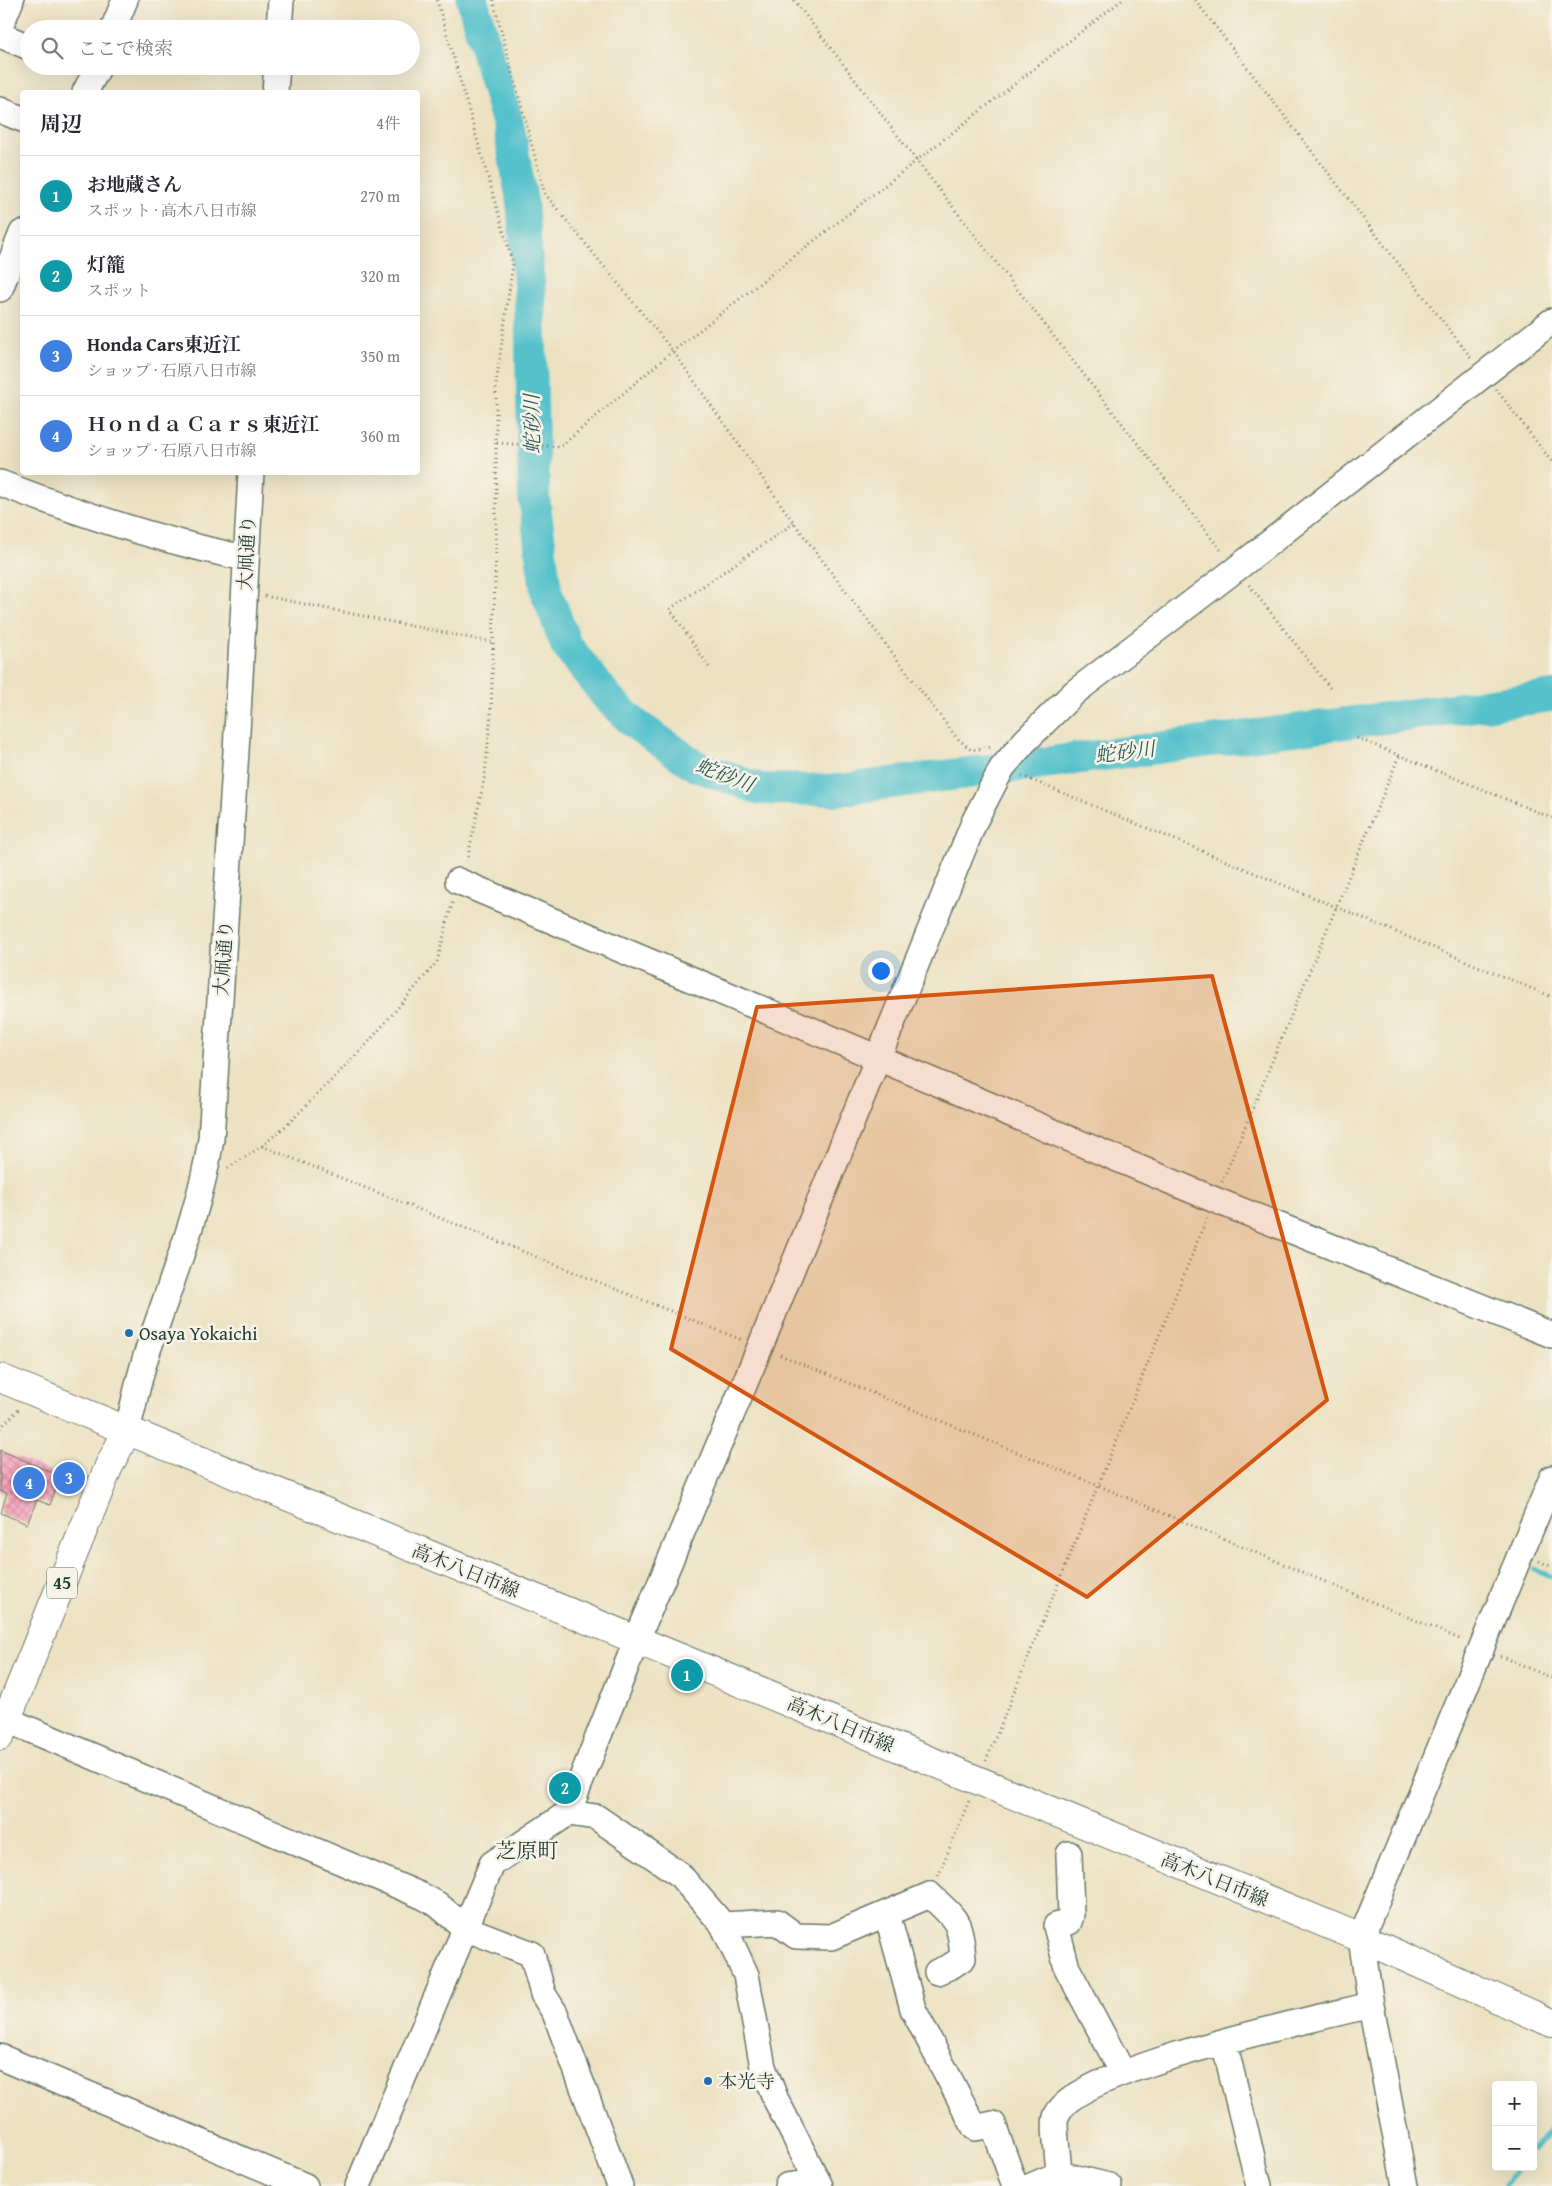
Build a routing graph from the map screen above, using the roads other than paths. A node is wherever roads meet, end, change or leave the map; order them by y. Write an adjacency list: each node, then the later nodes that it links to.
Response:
1 (11, 0): 6 (street)
2 (125, 0): 4 (street)
3 (281, 0): 5 (street)
4 (117, 20)
5 (280, 20)
6 (0, 27)
7 (0, 35): 8 (street)
8 (20, 43)
9 (276, 75): 10 (street)
10 (275, 90)
11 (0, 110): 12 (street)
12 (20, 118)
13 (20, 238): 14 (street)
14 (0, 289)
15 (1552, 321): 20 (street)
16 (250, 475): 18 (street, 大凧通り)
17 (0, 483): 18 (street)
18 (245, 558): 23 (street, 大凧通り)
19 (458, 881): 20 (street)
20 (877, 1058): 21 (street); 25 (street)
21 (1552, 1335)
22 (0, 1378): 23 (main road, 高木八日市線)
23 (127, 1431): 25 (main road, 高木八日市線); 26 (main road, 45)
24 (1552, 1478): 32 (street)
25 (637, 1639): 27 (street); 32 (main road, 高木八日市線)
26 (3, 1729): 31 (street)
27 (568, 1813): 30 (street); 31 (street)
28 (1069, 1854): 38 (street)
29 (887, 1914): 30 (street); 33 (street); 45 (street)
30 (723, 1925): 40 (street)
31 (465, 1928): 42 (street); 43 (street)
32 (1361, 1938): 34 (street); 35 (main road, 高木八日市線)
33 (937, 1972)
34 (1371, 2005): 36 (street); 49 (street)
35 (1552, 2023)
36 (1224, 2042): 38 (street); 48 (street)
37 (0, 2057): 41 (street)
38 (1124, 2073): 39 (street)
39 (1059, 2174): 46 (street); 47 (street)
40 (819, 2184): 44 (street)
41 (306, 2186)
42 (358, 2186)
43 (620, 2186)
44 (787, 2186)
45 (1015, 2186)
46 (1030, 2186)
47 (1109, 2186)
48 (1259, 2186)
49 (1405, 2186)

